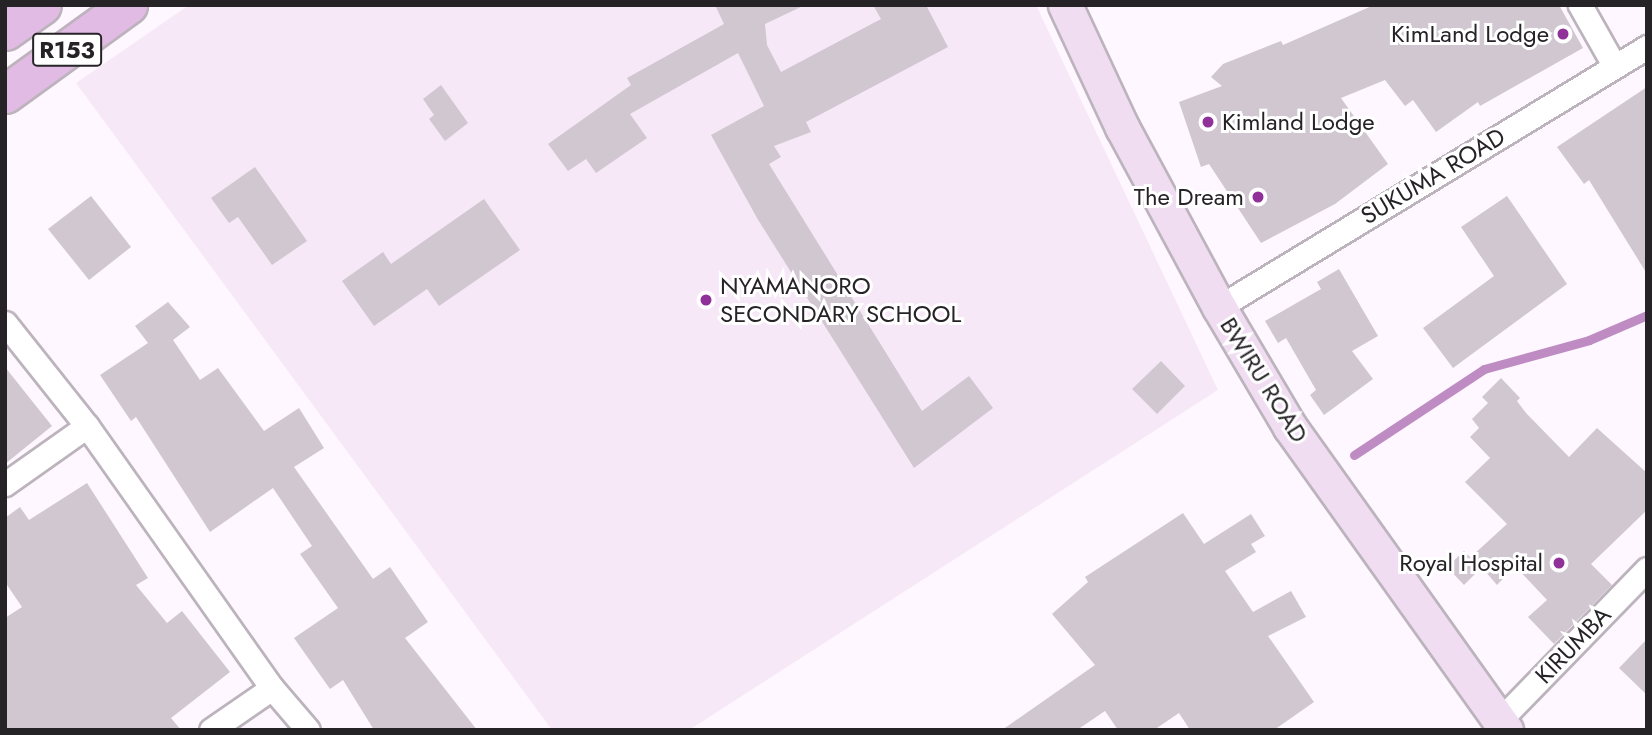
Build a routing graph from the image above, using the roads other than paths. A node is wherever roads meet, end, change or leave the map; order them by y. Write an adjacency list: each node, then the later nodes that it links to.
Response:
1 (41, 5): 5 (main road, R153)
2 (128, 5): 8 (main road, R153)
3 (1065, 5): 9 (main road, BWIRU ROAD)
4 (1580, 5): 7 (street)
5 (5, 32)
6 (1647, 47): 7 (street, SUKUMA ROAD)
7 (1614, 65): 9 (street, SUKUMA ROAD)
8 (5, 94)
9 (1219, 307): 15 (main road, BWIRU ROAD)
10 (5, 323): 11 (street)
11 (87, 426): 12 (street); 14 (street)
12 (5, 484)
13 (1647, 569): 15 (street, KIRUMBA)
14 (272, 688): 16 (street); 17 (street)
15 (1503, 725)
16 (211, 730)
17 (308, 730)

